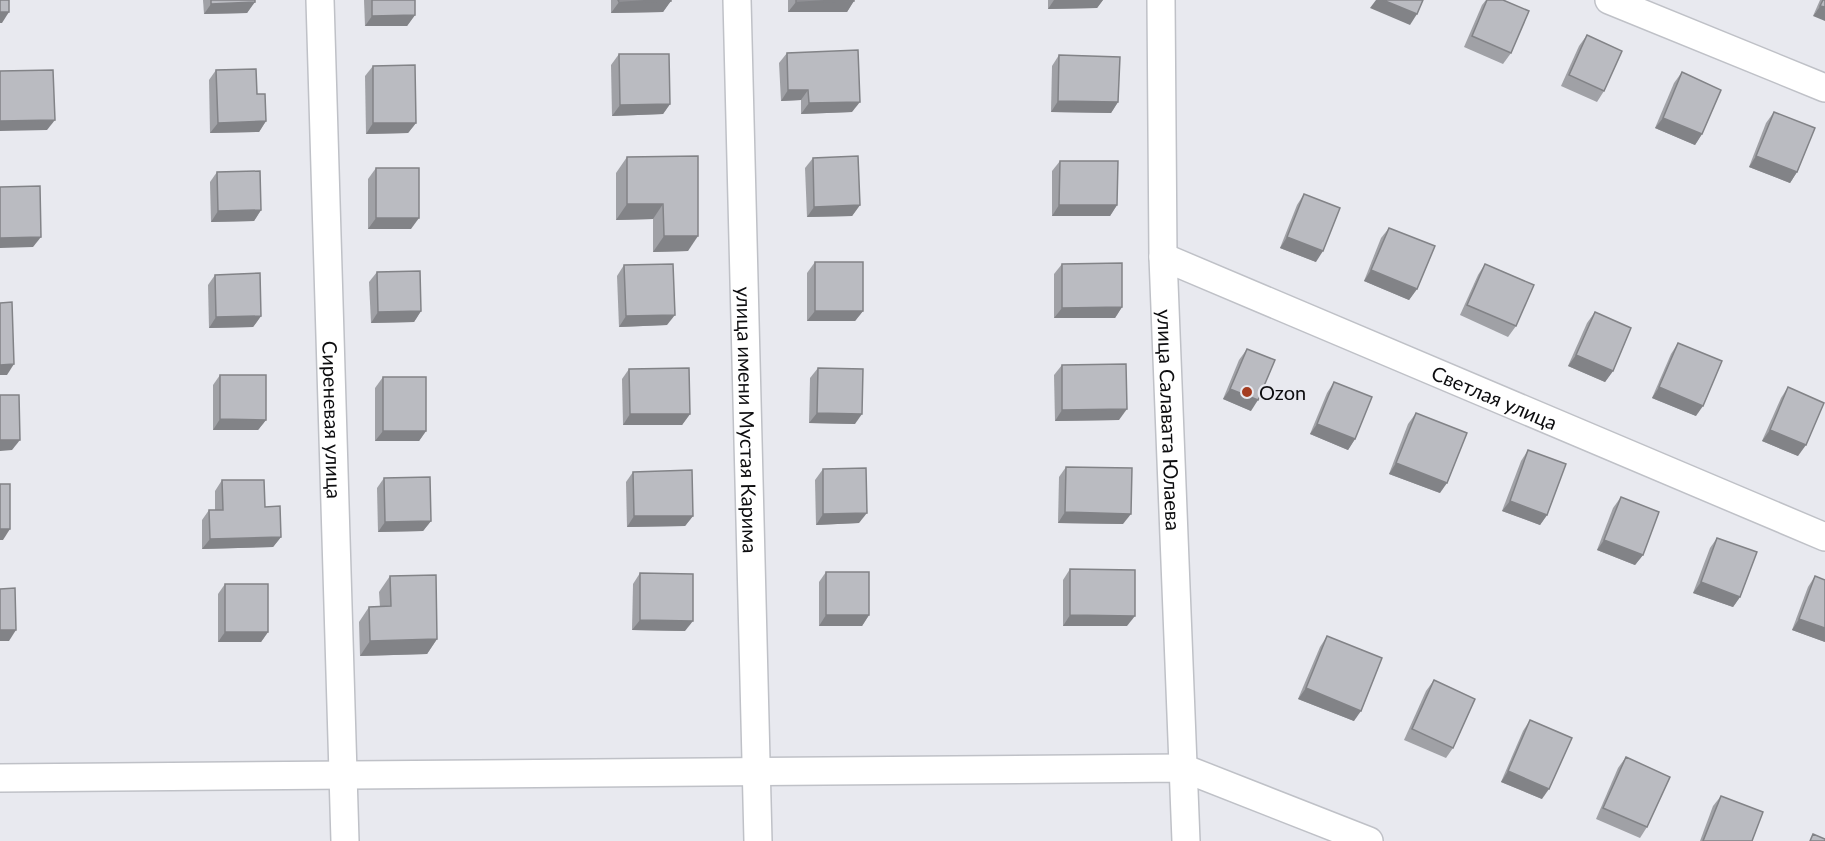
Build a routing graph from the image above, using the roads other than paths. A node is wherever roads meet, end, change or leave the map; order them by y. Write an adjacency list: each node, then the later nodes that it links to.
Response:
1 (320, 0): 10 (street, Сиреневая улица)
2 (737, 0): 9 (street, улица имени Мустая Карима)
3 (1161, 0): 6 (street, улица Салавата Юлаева)
4 (1609, 0): 5 (street)
5 (1825, 88)
6 (1163, 257): 7 (street, Светлая улица); 8 (street, улица Салавата Юлаева)
7 (1825, 537)
8 (1183, 768): 9 (street); 14 (street, улица Салавата Юлаева); 15 (street)
9 (756, 772): 10 (street); 13 (street, улица имени Мустая Карима)
10 (343, 775): 11 (street); 12 (street, Сиреневая улица)
11 (0, 777)
12 (345, 841)
13 (758, 841)
14 (1186, 841)
15 (1369, 841)

